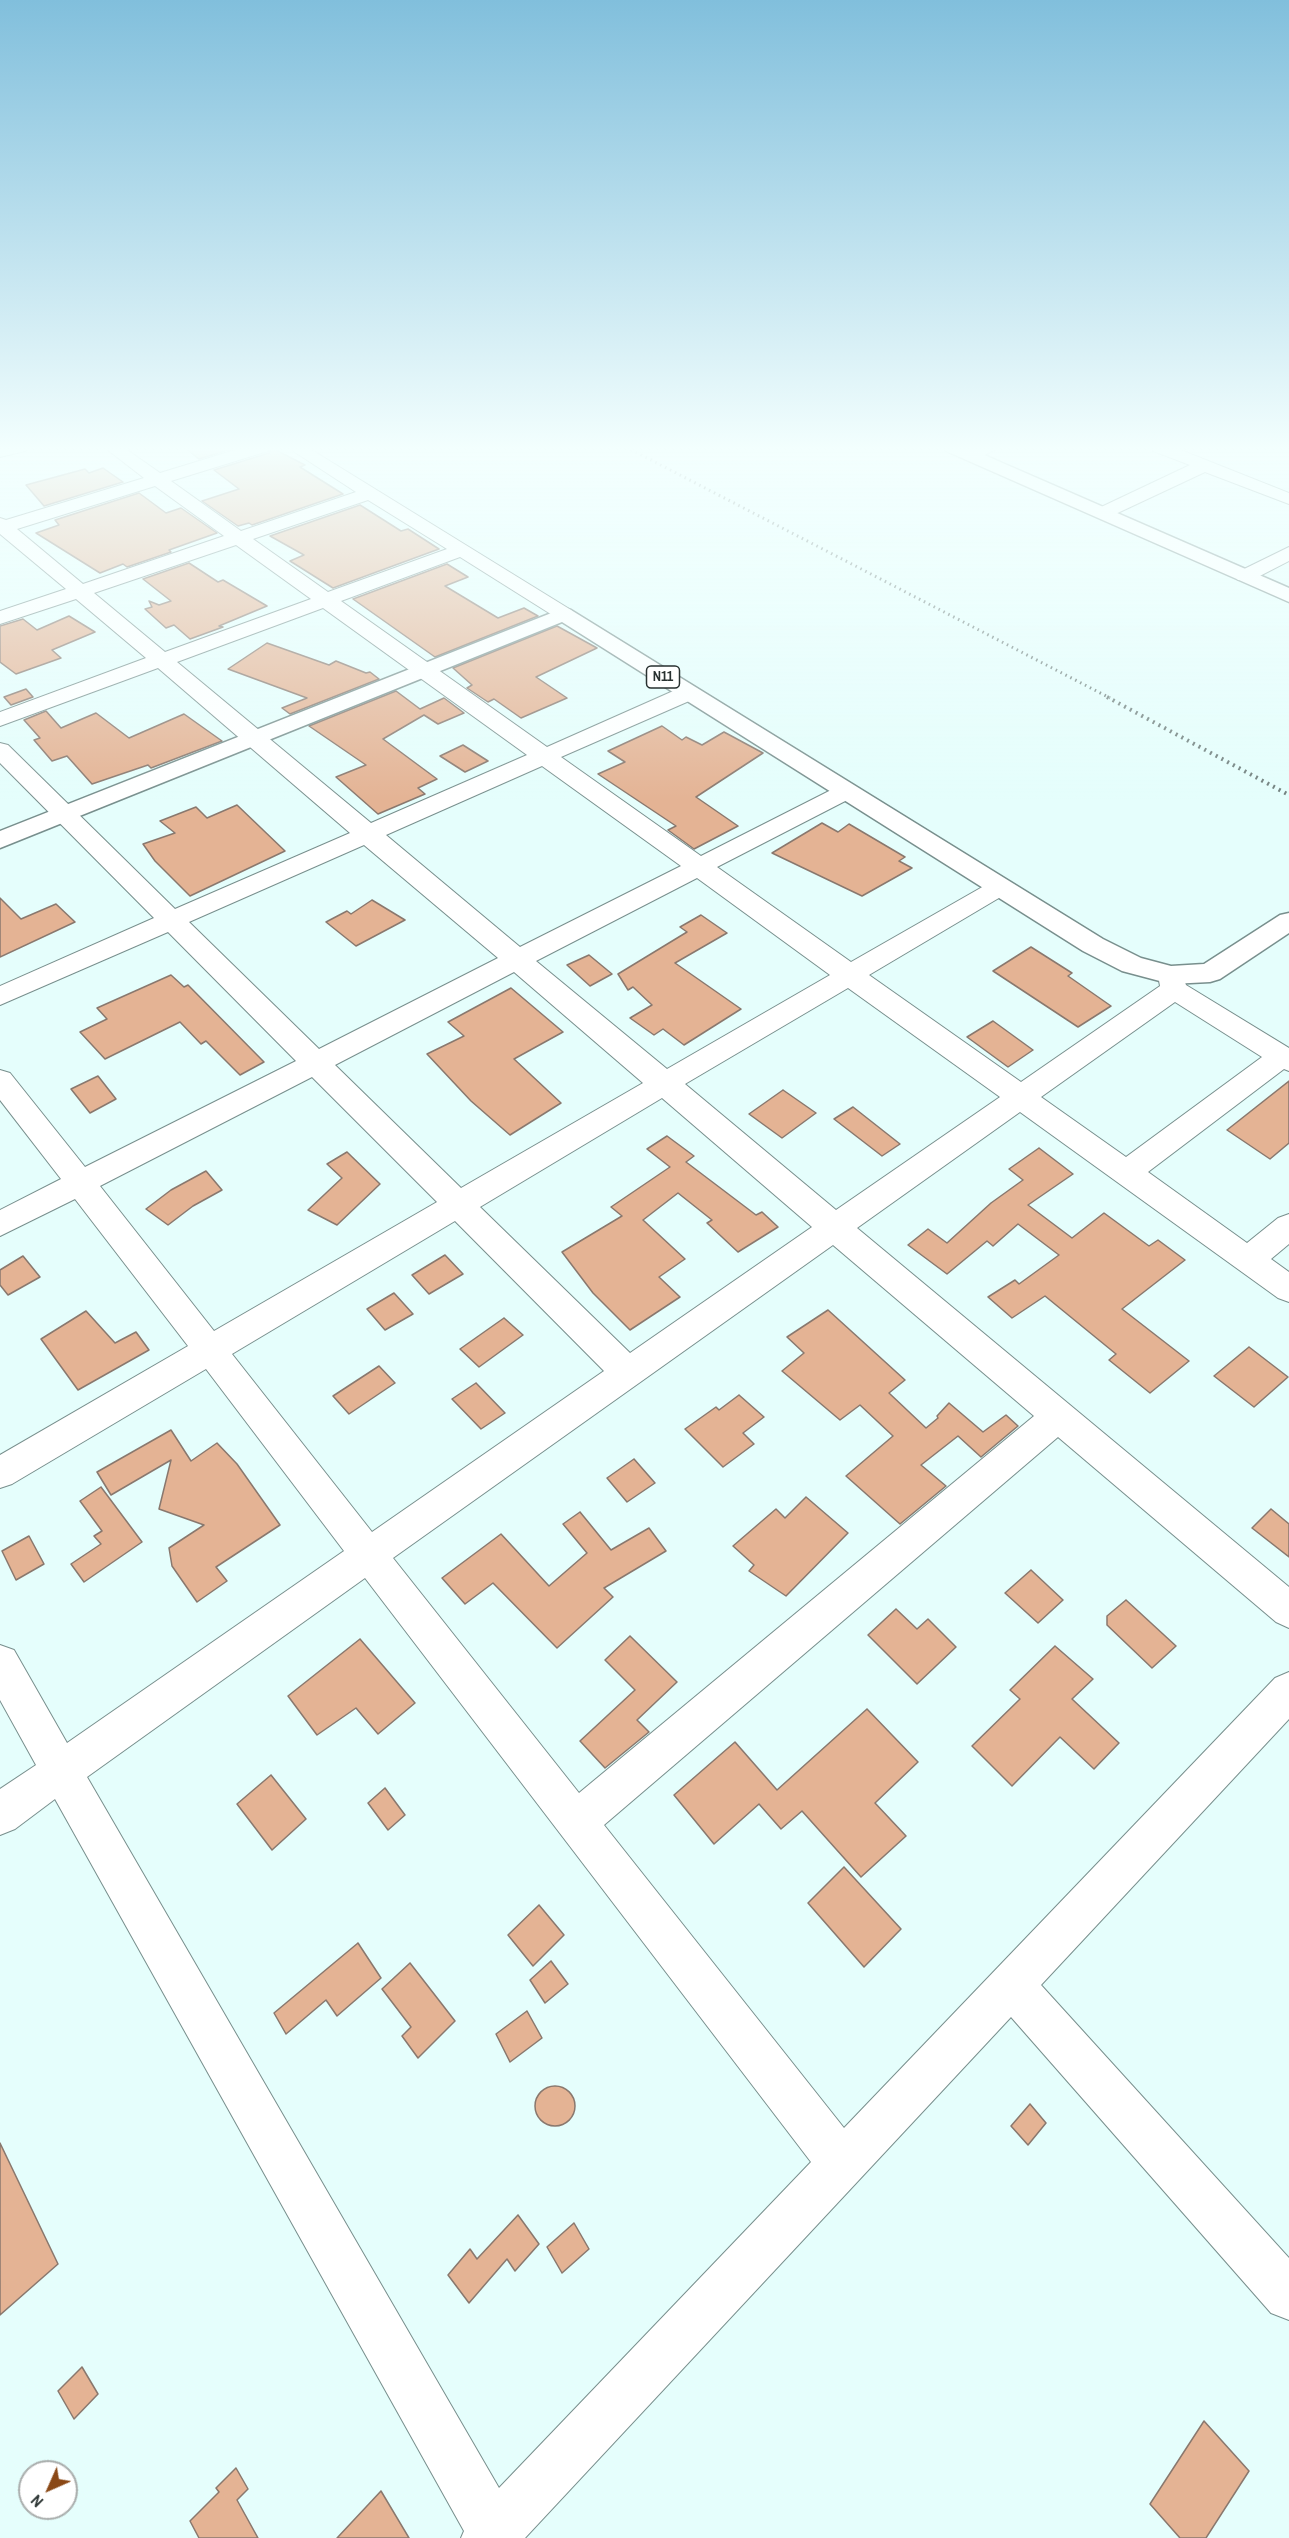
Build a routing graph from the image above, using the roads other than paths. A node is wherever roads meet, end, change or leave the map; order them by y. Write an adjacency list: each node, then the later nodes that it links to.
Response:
1 (49, 565): 9 (street)
2 (157, 565): 9 (street)
3 (278, 565): 11 (street)
4 (420, 565): 11 (street)
5 (487, 565): 12 (street)
6 (1221, 565): 8 (main road)
7 (1265, 565): 8 (street)
8 (1245, 576): 10 (main road)
9 (80, 591): 13 (street); 14 (street)
10 (1289, 596)
11 (326, 600): 14 (street); 15 (street)
12 (564, 614): 15 (main road); 16 (main road, N11)
13 (0, 618)
14 (161, 660): 17 (street); 18 (street)
15 (424, 670): 18 (main road); 20 (street)
16 (688, 693): 20 (street); 21 (main road, N11)
17 (0, 719)
18 (254, 738): 22 (main road); 23 (street)
19 (0, 750): 22 (street)
20 (545, 756): 23 (street); 25 (street)
21 (845, 792): 25 (street); 26 (main road, N11)
22 (65, 814): 24 (main road); 27 (street)
23 (368, 834): 27 (street); 29 (street)
24 (0, 840)
25 (698, 866): 29 (street); 30 (street)
26 (1000, 888): 30 (street); 31 (main road, N11)
27 (172, 920): 32 (street); 34 (street)
28 (1289, 921): 31 (main road, N11)
29 (517, 959): 34 (street); 36 (street)
30 (850, 975): 36 (street); 37 (street)
31 (1173, 982): 33 (street); 37 (street)
32 (0, 996)
33 (1286, 1059): 38 (street)
34 (315, 1063): 39 (street); 40 (street)
35 (0, 1080): 39 (street)
36 (664, 1084): 40 (street); 43 (street)
37 (1021, 1097): 38 (street); 43 (street)
38 (1126, 1173): 44 (street)
39 (80, 1183): 41 (street); 46 (street)
40 (459, 1204): 46 (street); 47 (street)
41 (0, 1224)
42 (1289, 1226): 44 (street)
43 (835, 1227): 47 (street); 48 (street)
44 (1248, 1260): 45 (street)
45 (1289, 1289)
46 (210, 1350): 49 (street); 50 (street)
47 (628, 1373): 50 (street)
48 (1059, 1416): 51 (street); 56 (street)
49 (0, 1473)
50 (369, 1555): 54 (street); 56 (street)
51 (1289, 1610)
52 (0, 1663): 54 (street)
53 (1289, 1691): 57 (street)
54 (61, 1771): 55 (street); 60 (street)
55 (0, 1814)
56 (576, 1822): 58 (street)
57 (1011, 1984): 58 (street); 59 (street)
58 (842, 2164): 60 (street)
59 (1289, 2295)
60 (491, 2535)

